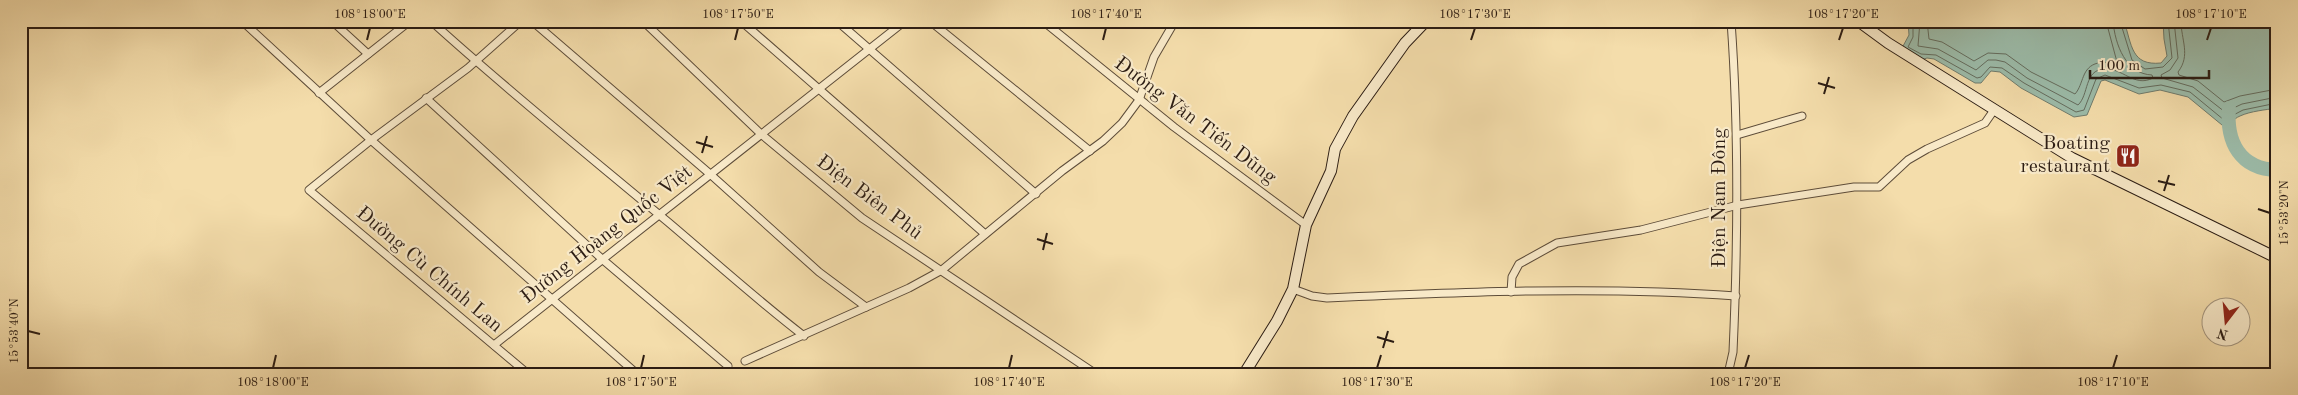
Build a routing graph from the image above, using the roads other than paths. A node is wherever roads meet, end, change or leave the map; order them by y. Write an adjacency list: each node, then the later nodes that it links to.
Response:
1 (242, 21): 21 (street)
2 (332, 21): 18 (street)
3 (410, 21): 18 (street)
4 (431, 21): 19 (street)
5 (521, 21): 19 (street)
6 (532, 21): 30 (street)
7 (643, 21): 26 (street, Điện Biên Phủ)
8 (741, 21): 20 (street)
9 (837, 21): 17 (street)
10 (905, 21): 17 (street, Đường Hoàng Quốc Việt)
11 (930, 21): 29 (street)
12 (1043, 21): 23 (street, Đường Văn Tiến Dũng)
13 (1175, 21): 23 (street)
14 (1426, 21): 34 (main road)
15 (1731, 21): 27 (street, Điện Nam Đông)
16 (1858, 21): 24 (main road)
17 (869, 49): 20 (street, Đường Hoàng Quốc Việt); 31 (street)
18 (368, 54): 21 (street)
19 (475, 61): 22 (street); 33 (street)
20 (819, 88): 26 (street, Đường Hoàng Quốc Việt); 35 (street)
21 (319, 93): 28 (street)
22 (426, 98): 28 (street); 37 (street)
23 (1139, 100): 29 (street); 34 (street, Đường Văn Tiến Dũng)
24 (1994, 110): 32 (street); 36 (main road)
25 (1802, 116): 27 (street)
26 (761, 134): 30 (street, Đường Hoàng Quốc Việt); 38 (street, Điện Biên Phủ)
27 (1738, 135): 32 (street, Điện Nam Đông)
28 (371, 140): 42 (street); 45 (street, Đường Cù Chính Lan)
29 (1090, 151): 31 (street)
30 (710, 174): 33 (street, Đường Hoàng Quốc Việt); 43 (street)
31 (1036, 194): 35 (street)
32 (1738, 205): 40 (street); 41 (street, Điện Nam Đông)
33 (659, 214): 37 (street, Đường Hoàng Quốc Việt); 44 (street)
34 (1306, 225): 39 (main road)
35 (985, 234): 38 (street)
36 (2277, 258)
37 (602, 259): 42 (street, Đường Hoàng Quốc Việt); 47 (street)
38 (942, 270): 43 (street); 48 (street, Điện Biên Phủ)
39 (1293, 289): 40 (street); 51 (main road)
40 (1511, 292): 41 (street)
41 (1736, 296): 52 (street, Điện Nam Đông)
42 (552, 299): 45 (street, Đường Hoàng Quốc Việt); 50 (street)
43 (866, 308): 44 (street)
44 (804, 336): 46 (street)
45 (494, 345): 49 (street, Đường Cù Chính Lan)
46 (745, 361)
47 (728, 366)
48 (1094, 373)
49 (528, 374)
50 (637, 374)
51 (1244, 374)
52 (1728, 374)

